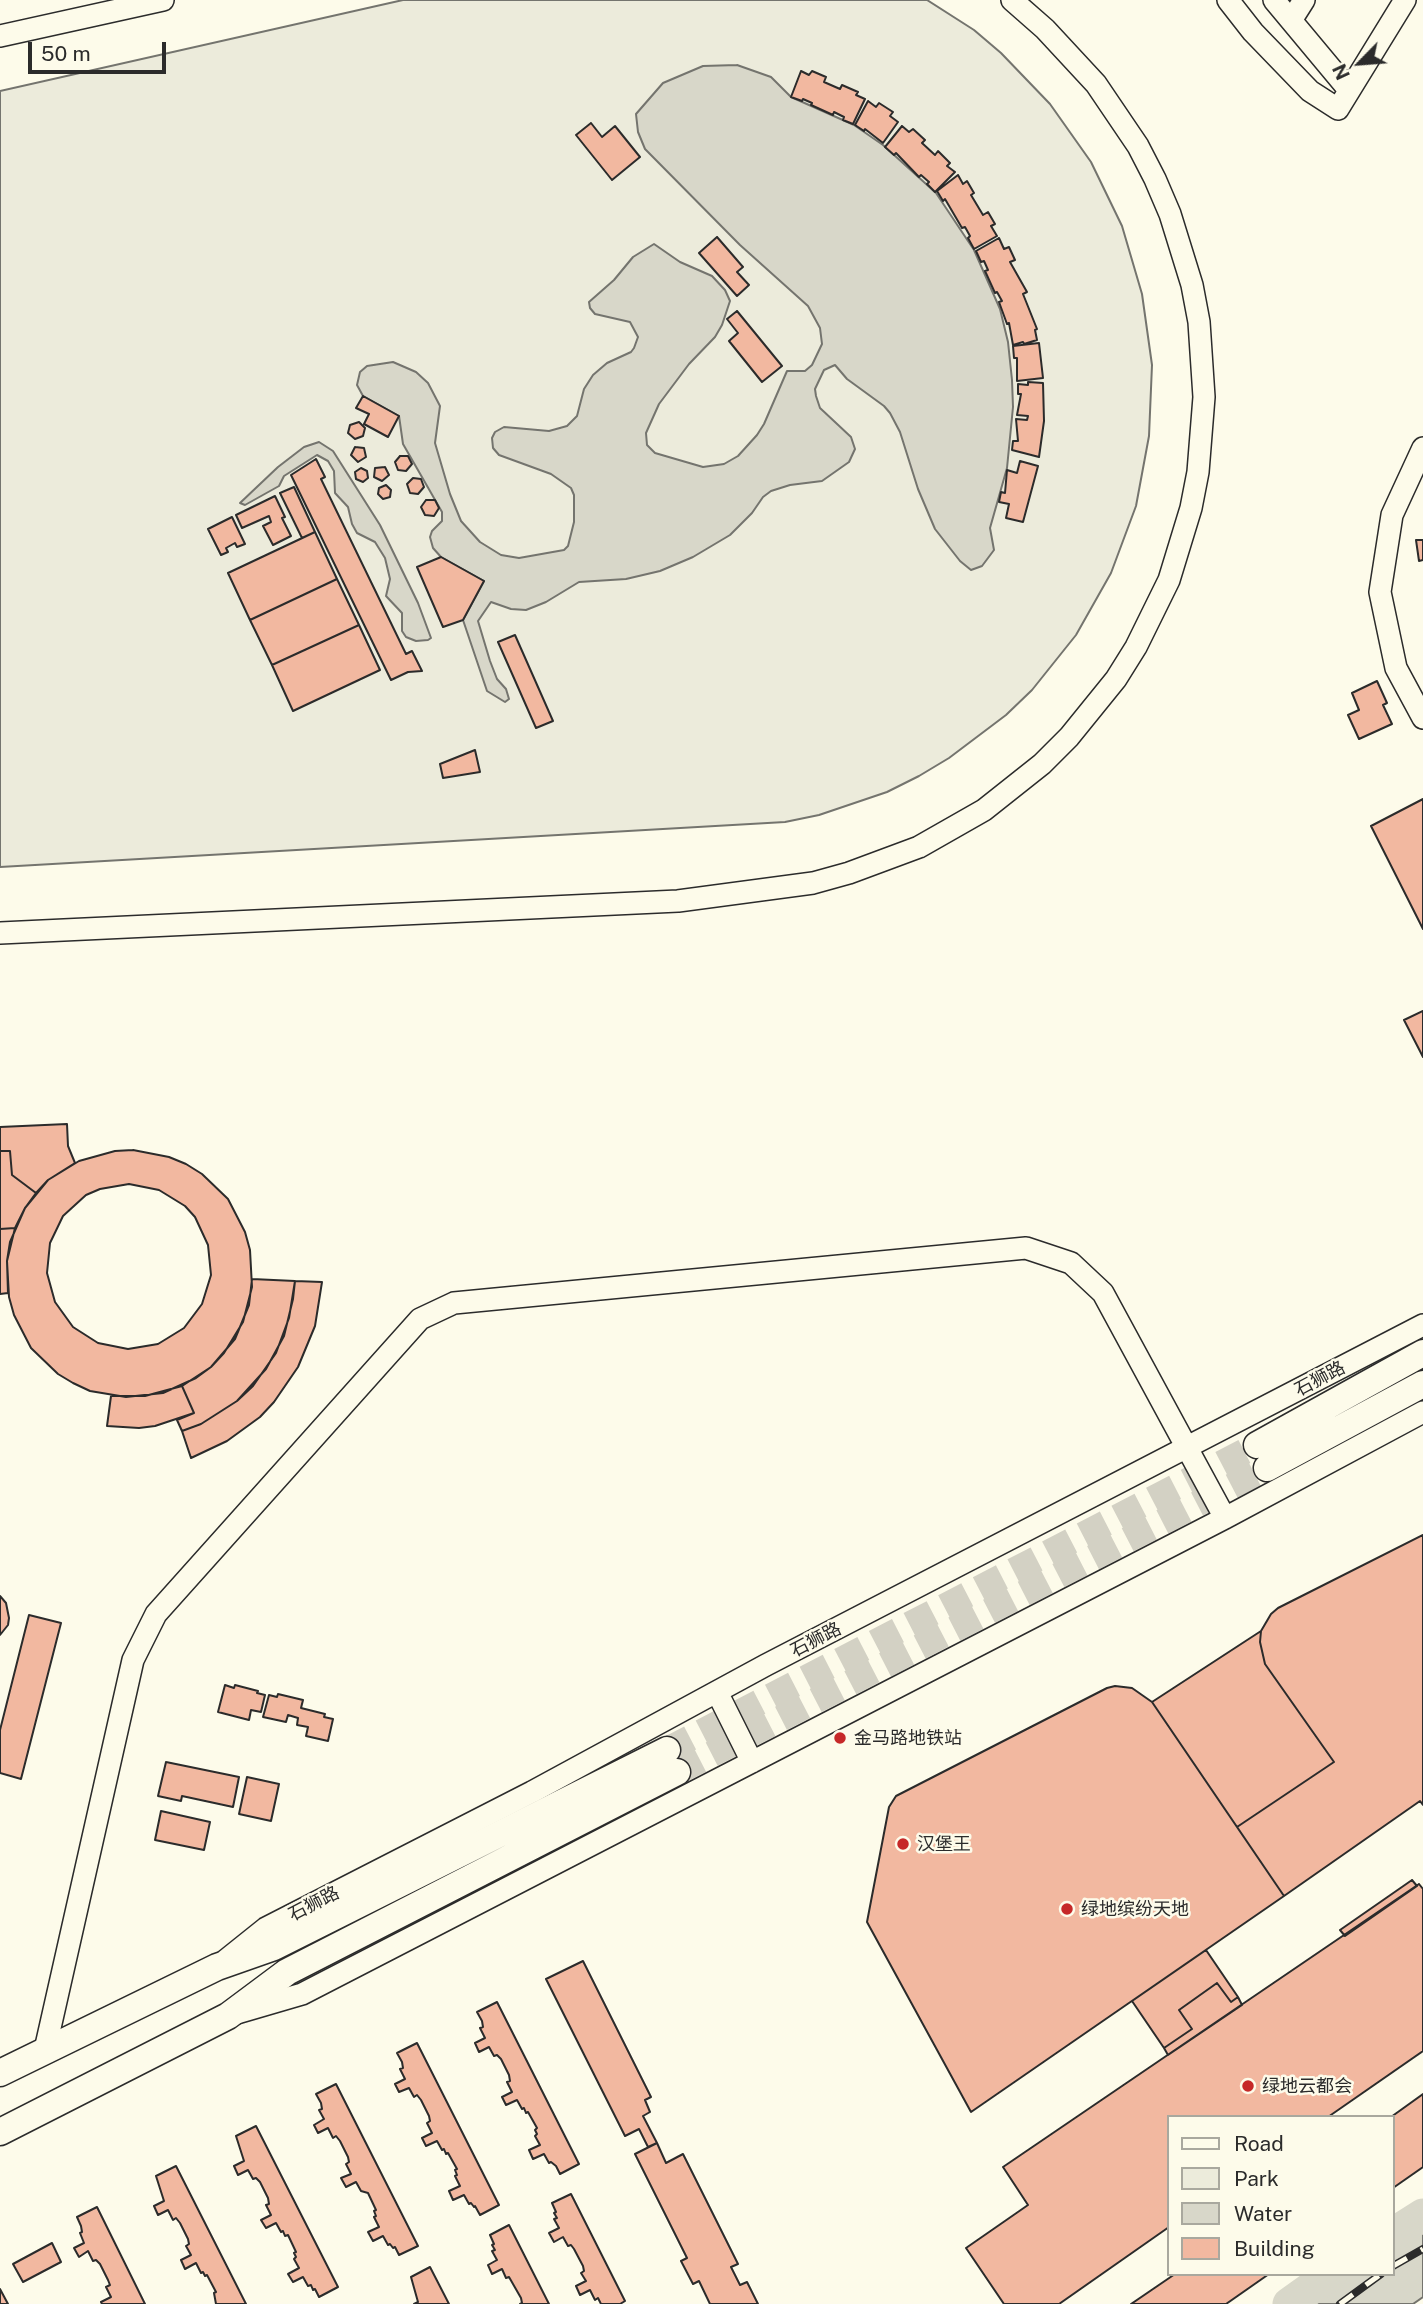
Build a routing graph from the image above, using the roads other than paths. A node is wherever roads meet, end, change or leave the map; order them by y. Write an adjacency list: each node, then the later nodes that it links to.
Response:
1 (163, 0): 8 (street)
2 (1012, 0): 12 (street)
3 (1228, 0): 9 (street)
4 (1274, 0): 7 (street)
5 (1304, 0): 7 (street)
6 (1405, 0): 9 (street)
7 (1292, 19): 9 (street)
8 (0, 36)
9 (1349, 90)
10 (1423, 449): 11 (street)
11 (1423, 718)
12 (0, 933)
13 (1423, 1325): 17 (street, 石狮路)
14 (1423, 1353): 15 (main road, 石狮路)
15 (1423, 1384)
16 (1423, 1412): 18 (street, 石狮路)
17 (1189, 1448): 18 (street); 19 (street, 石狮路); 23 (street)
18 (1225, 1518): 20 (street, 石狮路)
19 (717, 1692): 20 (street); 21 (street, 石狮路)
20 (752, 1762): 22 (street, 石狮路)
21 (217, 1967): 22 (main road, 石狮路); 23 (main road, 石狮路)
22 (228, 2016): 25 (main road, 石狮路)
23 (45, 2050): 24 (main road, 石狮路)
24 (0, 2073)
25 (0, 2132)

